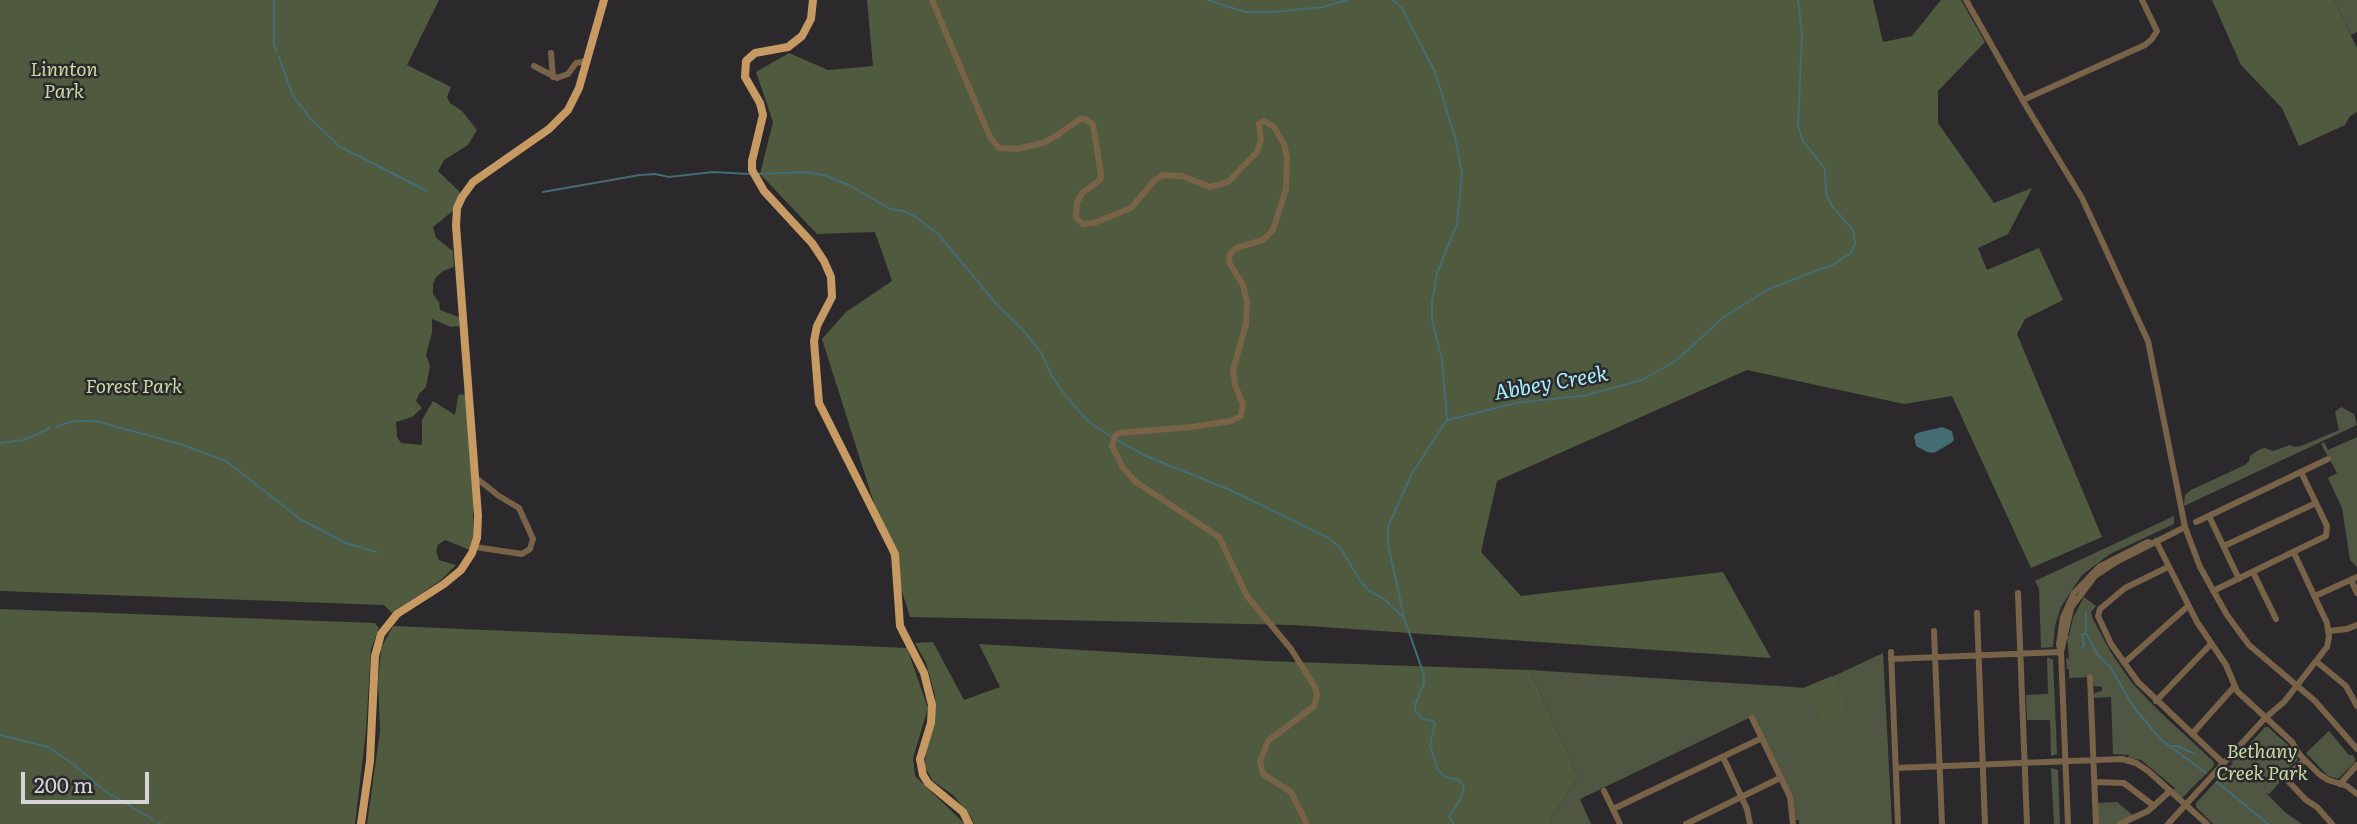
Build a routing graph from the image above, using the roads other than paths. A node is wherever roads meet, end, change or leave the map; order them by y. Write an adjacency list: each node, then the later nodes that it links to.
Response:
1 (604, 0): 7 (main road)
2 (813, 0): 74 (main road)
3 (932, 0): 75 (street)
4 (1966, 0): 10 (street)
5 (2142, 0): 10 (street)
6 (551, 53): 9 (street)
7 (587, 61): 9 (street); 13 (main road)
8 (534, 66): 9 (street)
9 (553, 78)
10 (2023, 100): 17 (street)
11 (2328, 459): 12 (street)
12 (2301, 472): 14 (street); 15 (street)
13 (475, 477): 20 (main road); 20 (street)
14 (2316, 503): 19 (street); 21 (street)
15 (2209, 516): 16 (street); 19 (street)
16 (2196, 522)
17 (2185, 527): 18 (street); 26 (street)
18 (2154, 542): 22 (street); 37 (street)
19 (2224, 546): 25 (street)
20 (475, 547): 73 (main road)
21 (2294, 553): 23 (street); 29 (street)
22 (2168, 567): 30 (street); 42 (street)
23 (2253, 572): 25 (street); 32 (street)
24 (2354, 578): 28 (street); 29 (street)
25 (2239, 579): 26 (street)
26 (2213, 591): 44 (street)
27 (2018, 593): 38 (street)
28 (2357, 593)
29 (2315, 596): 35 (street)
30 (2188, 606): 36 (street); 42 (street)
31 (1977, 613): 39 (street)
32 (2276, 619)
33 (2357, 625): 35 (street)
34 (1934, 631): 40 (street)
35 (2329, 631): 41 (street)
36 (2211, 644): 45 (street); 46 (street)
37 (2062, 652): 38 (street); 56 (street)
38 (2020, 653): 39 (street); 57 (street)
39 (1978, 655): 40 (street); 59 (street)
40 (1936, 657): 61 (street); 62 (street)
41 (2317, 662): 44 (street); 47 (street)
42 (2124, 663): 46 (street)
43 (2090, 677): 54 (street)
44 (2297, 686): 48 (street); 52 (street)
45 (2234, 687): 48 (street); 50 (street)
46 (2156, 701): 50 (street)
47 (2357, 706)
48 (2265, 718): 55 (street); 58 (street)
49 (1752, 719): 51 (street)
50 (2192, 734): 58 (street)
51 (1762, 738): 53 (street); 63 (street)
52 (2357, 749)
53 (1723, 757): 69 (street); 72 (street)
54 (2094, 760): 56 (street); 64 (street); 66 (street)
55 (2305, 760): 65 (street); 89 (street)
56 (2066, 761): 57 (street); 84 (street)
57 (2025, 762): 59 (street); 83 (street)
58 (2223, 763): 70 (street)
59 (1982, 764): 61 (street); 82 (street)
60 (2357, 765): 65 (street)
61 (1940, 766): 62 (street); 81 (street)
62 (1896, 768): 80 (street)
63 (1780, 778): 69 (street); 79 (street)
64 (2095, 782): 71 (street); 85 (street)
65 (2340, 784): 68 (street)
66 (2170, 790): 70 (street); 71 (street)
67 (1604, 791): 72 (street)
68 (2357, 794)
69 (1742, 797): 77 (street); 78 (street)
70 (2186, 805): 87 (street); 88 (street)
71 (2154, 806): 86 (street)
72 (1613, 809): 76 (street)
73 (361, 824)
74 (968, 824)
75 (1307, 824)
76 (1620, 824)
77 (1686, 824)
78 (1750, 824)
79 (1793, 824)
80 (1898, 824)
81 (1942, 824)
82 (1985, 824)
83 (2027, 824)
84 (2068, 824)
85 (2096, 824)
86 (2120, 824)
87 (2168, 824)
88 (2207, 824)
89 (2332, 824)

